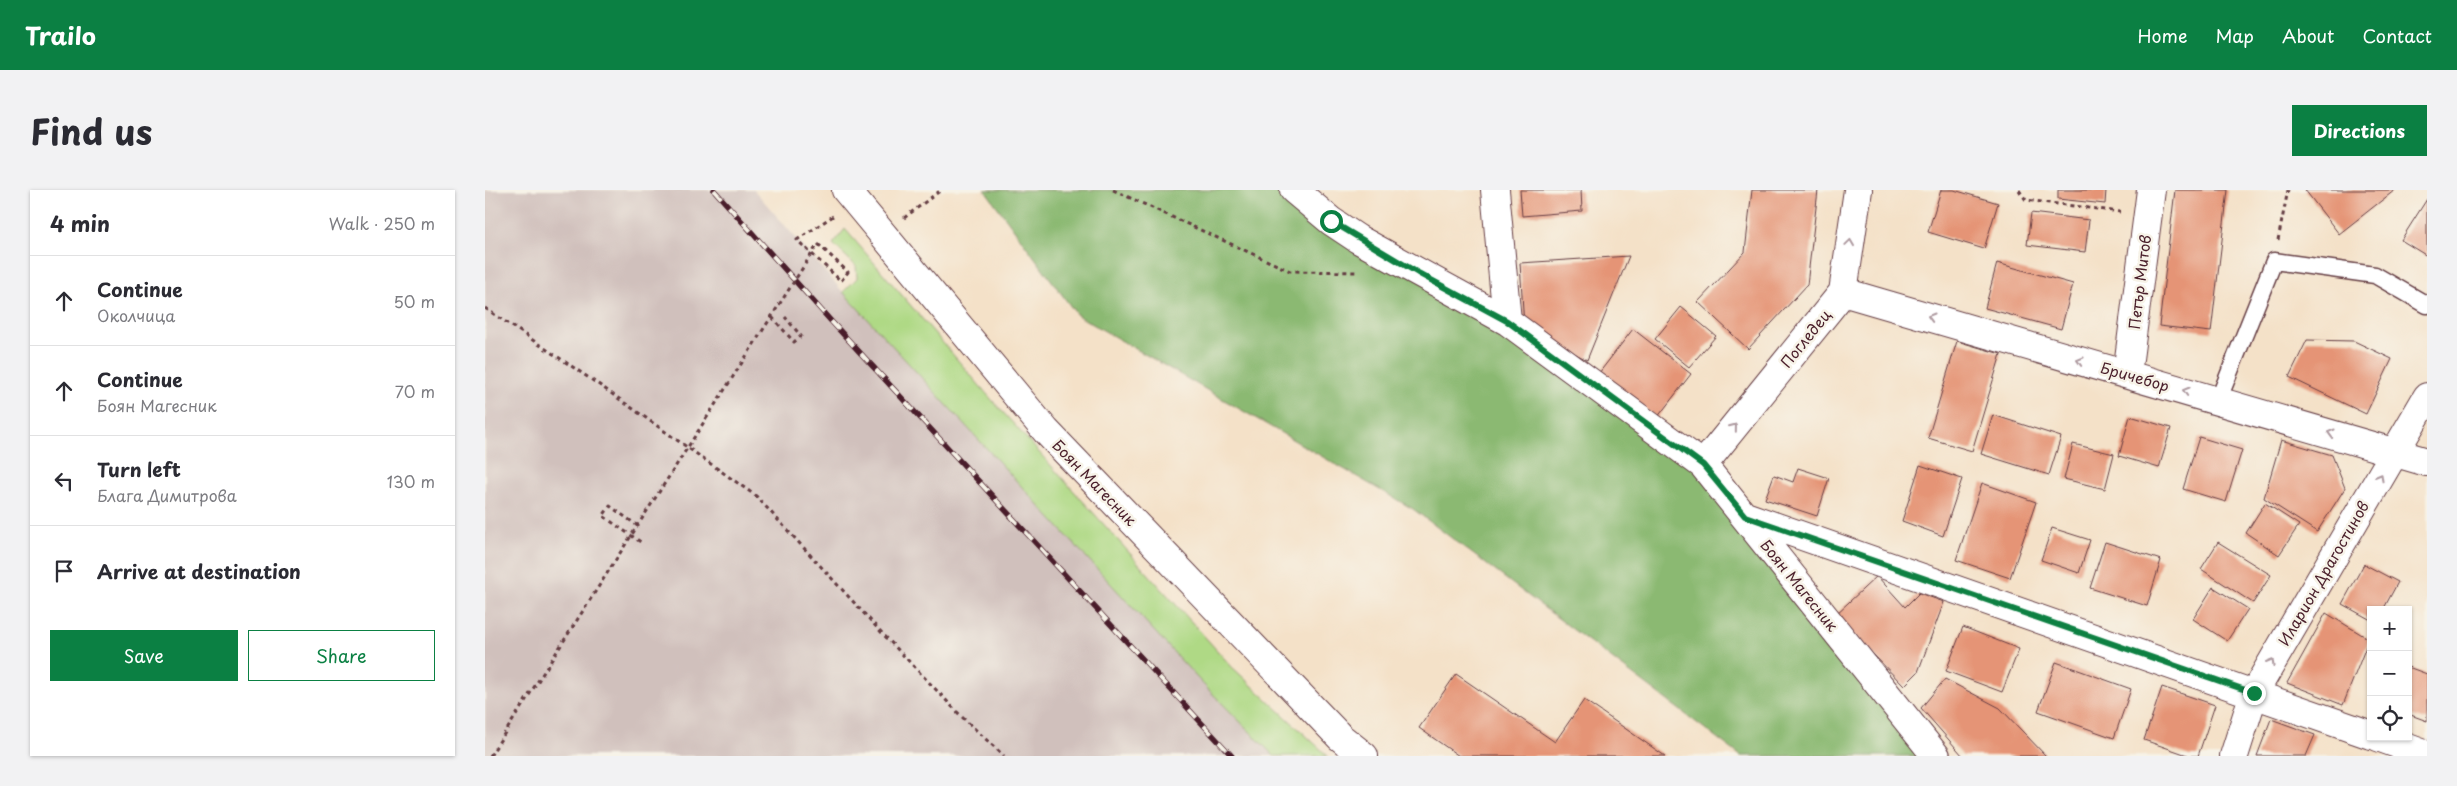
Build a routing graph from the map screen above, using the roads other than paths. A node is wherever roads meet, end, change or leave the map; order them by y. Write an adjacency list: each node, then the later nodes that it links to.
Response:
1 (1295, 190): 8 (street, Боян Магесник)
2 (1495, 190): 8 (street)
3 (1858, 190): 6 (street, one-way to 3)
4 (851, 195): 20 (street, Боян Магесник)
5 (2149, 203): 9 (street, Петър Митов)
6 (1843, 292): 9 (street, Бричебор, one-way to 6); 14 (street, Погледец, one-way to 6)
7 (2427, 305): 11 (lane)
8 (1507, 321): 14 (street, Боян Магесник)
9 (2127, 374): 11 (street, Бричебор, one-way to 9)
10 (2427, 396): 12 (street, Иларион Драгостинов)
11 (2218, 400): 12 (street, Бричебор, one-way to 11)
12 (2394, 452): 13 (street, Бричебор); 16 (street, Иларион Драгостинов, one-way to 12)
13 (2427, 462)
14 (1703, 465): 15 (street, Боян Магесник)
15 (1745, 516): 16 (street); 21 (street, Боян Магесник)
16 (2254, 693): 17 (street); 22 (street, Иларион Драгостинов)
17 (2367, 734)
18 (2389, 741): 19 (street)
19 (2427, 755)
20 (1364, 756)
21 (1936, 756)
22 (2234, 756)

